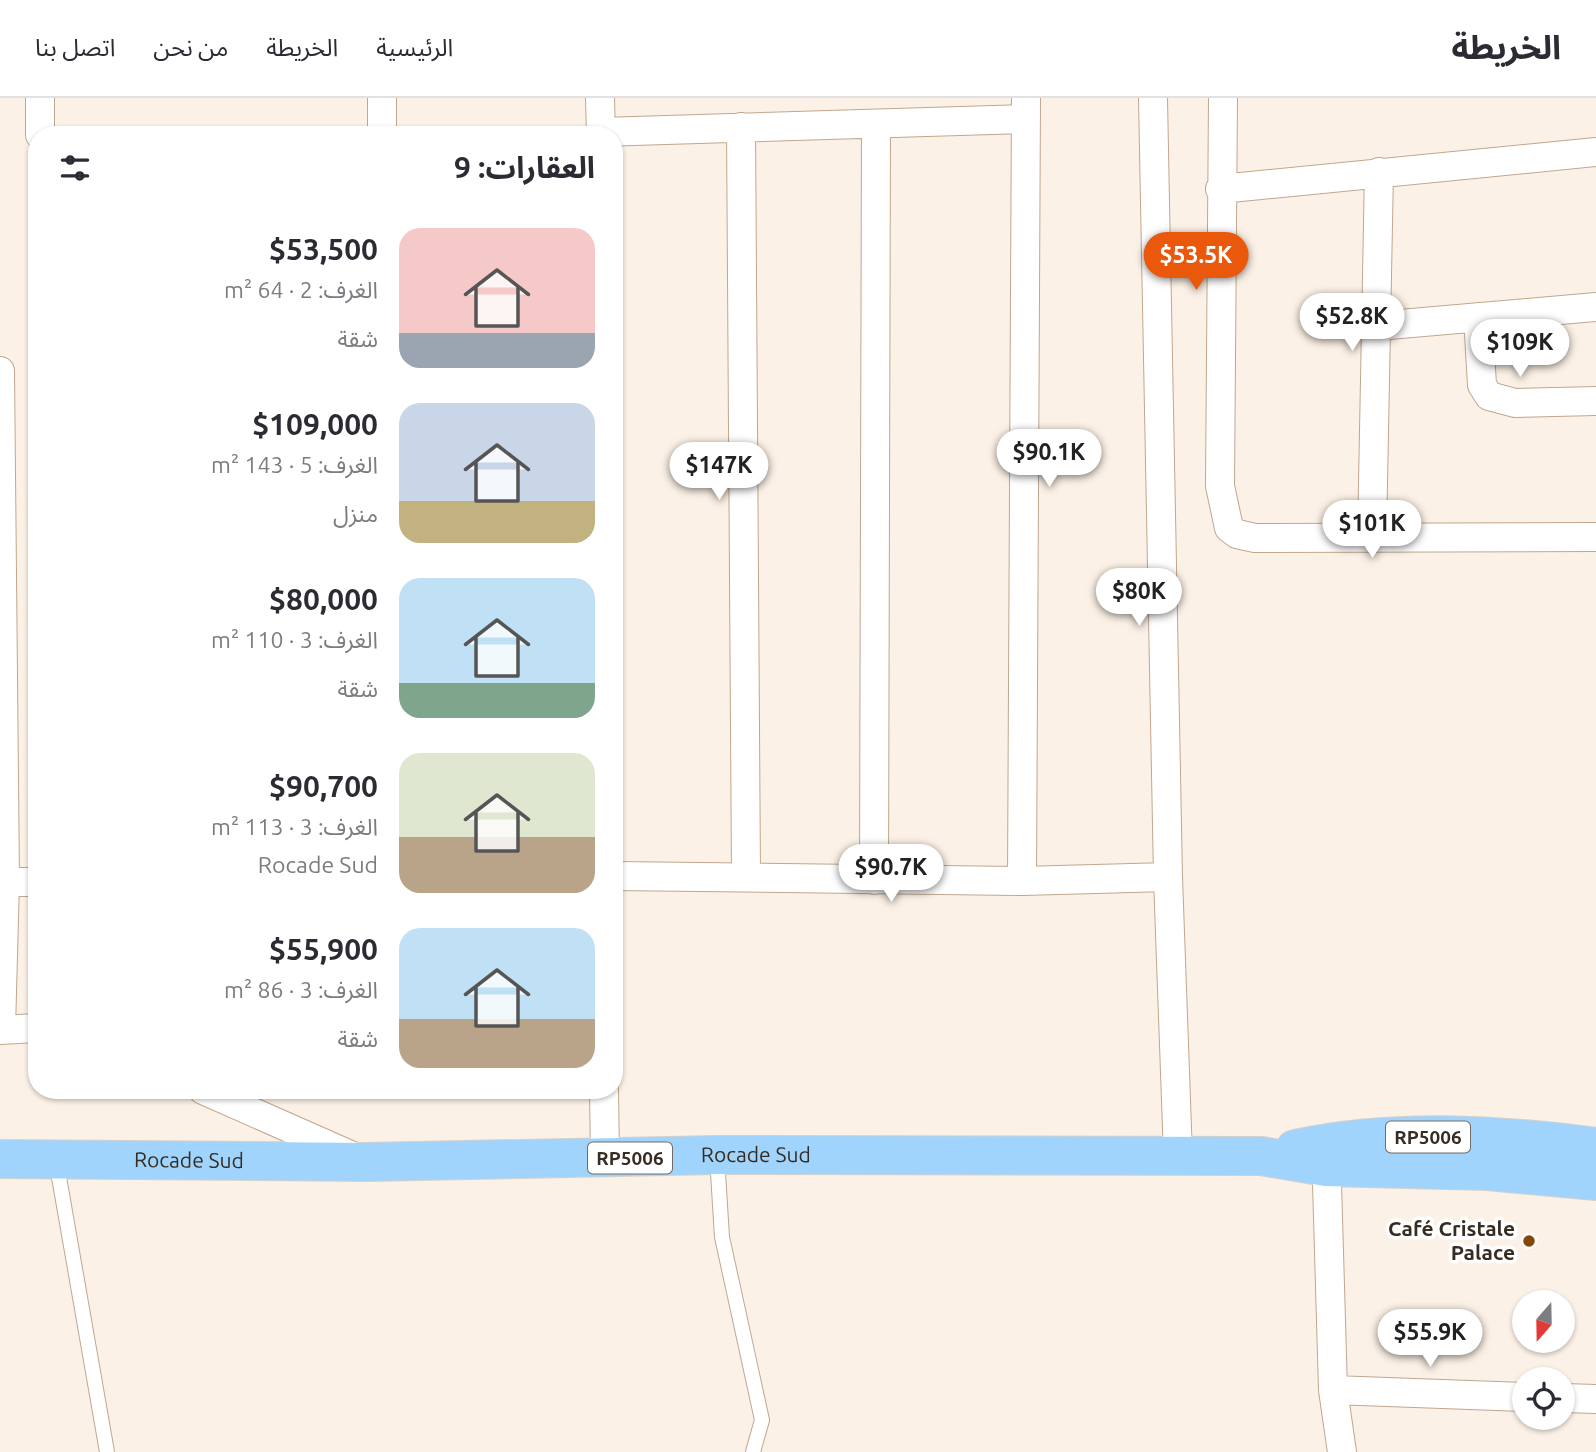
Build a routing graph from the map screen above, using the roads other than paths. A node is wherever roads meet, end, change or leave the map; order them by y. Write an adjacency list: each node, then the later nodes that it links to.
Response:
1 (40, 98): 8 (street)
2 (382, 98): 9 (street)
3 (600, 98): 10 (street)
4 (1153, 98): 25 (street)
5 (1223, 98): 15 (street)
6 (1026, 108): 7 (street); 27 (street)
7 (876, 124): 11 (street); 26 (street)
8 (40, 126)
9 (382, 126)
10 (601, 126)
11 (741, 127): 12 (street); 24 (street)
12 (623, 133)
13 (1596, 152): 14 (street)
14 (1379, 172): 15 (street); 18 (street)
15 (1220, 189): 21 (street)
16 (1596, 307): 17 (street)
17 (1478, 317): 18 (street); 20 (street)
18 (1377, 326): 21 (street)
19 (0, 371): 28 (street)
20 (1596, 401)
21 (1372, 535): 22 (street)
22 (1596, 537)
23 (623, 876): 24 (street)
24 (746, 877): 26 (street)
25 (1168, 877): 27 (street); 37 (street)
26 (874, 880): 27 (street)
27 (1023, 881)
28 (3, 882): 29 (street); 31 (street)
29 (28, 882)
30 (28, 1028): 31 (street)
31 (1, 1030)
32 (223, 1099): 41 (street)
33 (604, 1099): 40 (street)
34 (1596, 1147): 36 (main road, RP5006)
35 (717, 1155): 37 (main road, Rocade Sud / RP5006); 40 (main road, Rocade Sud / RP5006); 48 (lane)
36 (1326, 1155): 37 (main road, Rocade Sud / RP5006); 42 (main road, RP5006); 43 (street)
37 (1178, 1156)
38 (55, 1158): 39 (main road, Rocade Sud / RP5006); 41 (main road, Rocade Sud / RP5006); 47 (lane)
39 (0, 1159)
40 (605, 1159): 41 (main road, Rocade Sud / RP5006)
41 (366, 1162)
42 (1596, 1181)
43 (1333, 1391): 44 (street); 49 (street)
44 (1512, 1397)
45 (1575, 1398): 46 (street)
46 (1596, 1399)
47 (107, 1452)
48 (753, 1452)
49 (1342, 1452)

